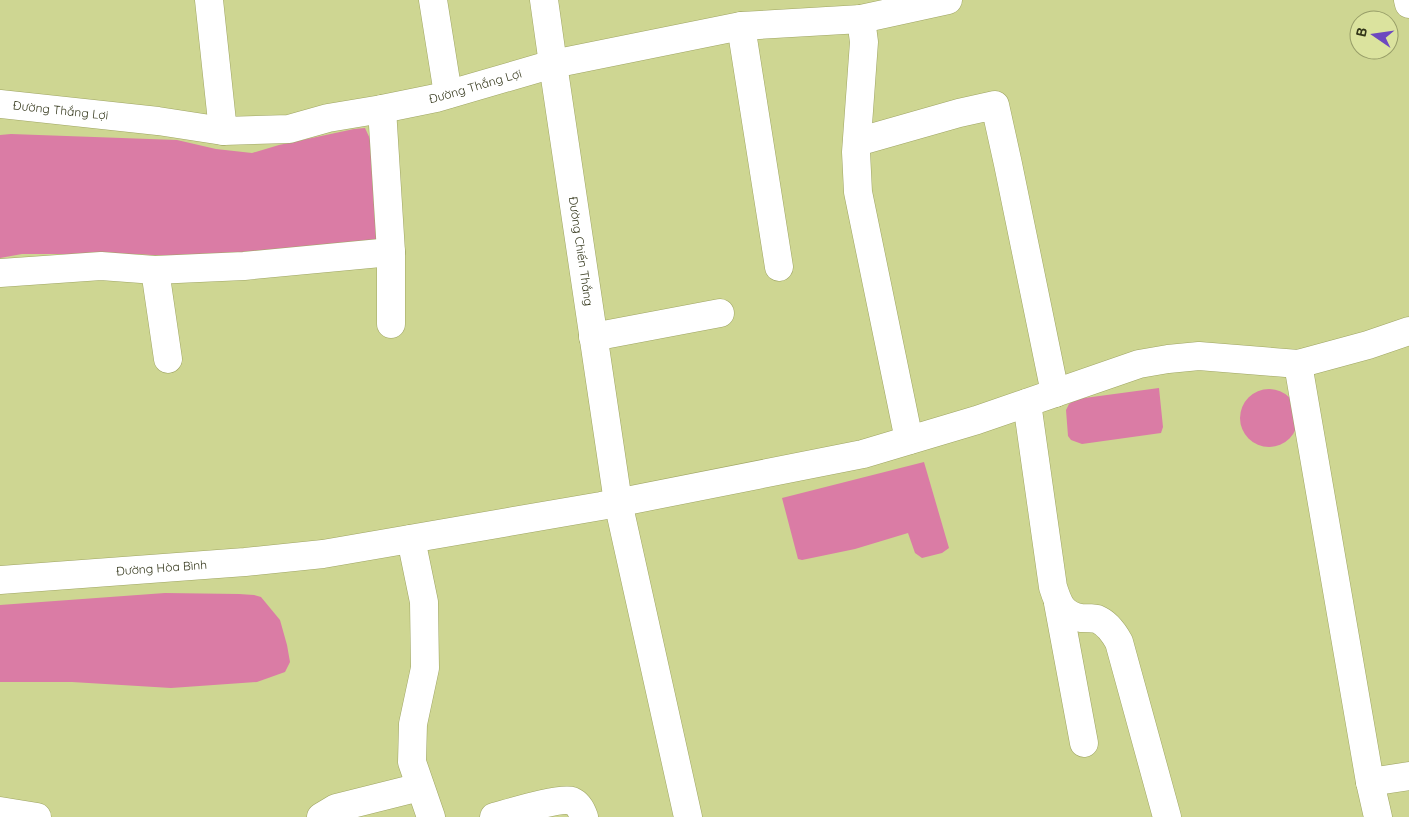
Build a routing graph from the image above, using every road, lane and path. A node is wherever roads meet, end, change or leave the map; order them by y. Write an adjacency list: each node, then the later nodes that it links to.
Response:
1 (209, 0): 13 (street)
2 (433, 0): 10 (street)
3 (544, 0): 9 (street, Đường Chiến Thắng)
4 (948, 0): 7 (street, Đường Thắng Lợi)
5 (1408, 0): 6 (street)
6 (1409, 4)
7 (861, 19): 8 (street, Đường Thắng Lợi); 14 (street)
8 (741, 26): 9 (street, Đường Thắng Lợi); 16 (street)
9 (553, 64): 10 (street, Đường Thắng Lợi); 22 (street, Đường Chiến Thắng)
10 (448, 94): 12 (street, Đường Thắng Lợi)
11 (1, 102): 13 (street, Đường Thắng Lợi)
12 (382, 110): 13 (street, Đường Thắng Lợi); 15 (street)
13 (223, 131)
14 (857, 142): 25 (street); 27 (street)
15 (391, 252): 17 (street); 20 (street)
16 (779, 266)
17 (155, 270): 18 (street); 23 (street)
18 (0, 273)
19 (720, 313): 22 (street)
20 (391, 324)
21 (1409, 331): 24 (street, Đường Hòa Bình)
22 (594, 337): 28 (street, Đường Chiến Thắng)
23 (168, 359)
24 (1298, 364): 25 (street, Đường Hòa Bình); 34 (street)
25 (1054, 393): 26 (street, Đường Hòa Bình)
26 (1027, 403): 27 (street, Đường Hòa Bình); 31 (street)
27 (908, 440): 28 (street, Đường Hòa Bình)
28 (618, 502): 29 (street, Đường Hòa Bình); 42 (street, Đường Chiến Thắng)
29 (411, 539): 30 (street, Đường Hòa Bình); 35 (street)
30 (0, 580)
31 (1058, 603): 32 (street); 43 (street)
32 (1084, 743)
33 (1409, 776): 34 (street)
34 (1370, 782): 44 (street)
35 (420, 787): 38 (street); 39 (street)
36 (0, 811): 37 (street)
37 (37, 817)
38 (321, 817)
39 (431, 817)
40 (494, 817): 41 (street)
41 (584, 817)
42 (688, 817)
43 (1167, 817)
44 (1378, 817)

